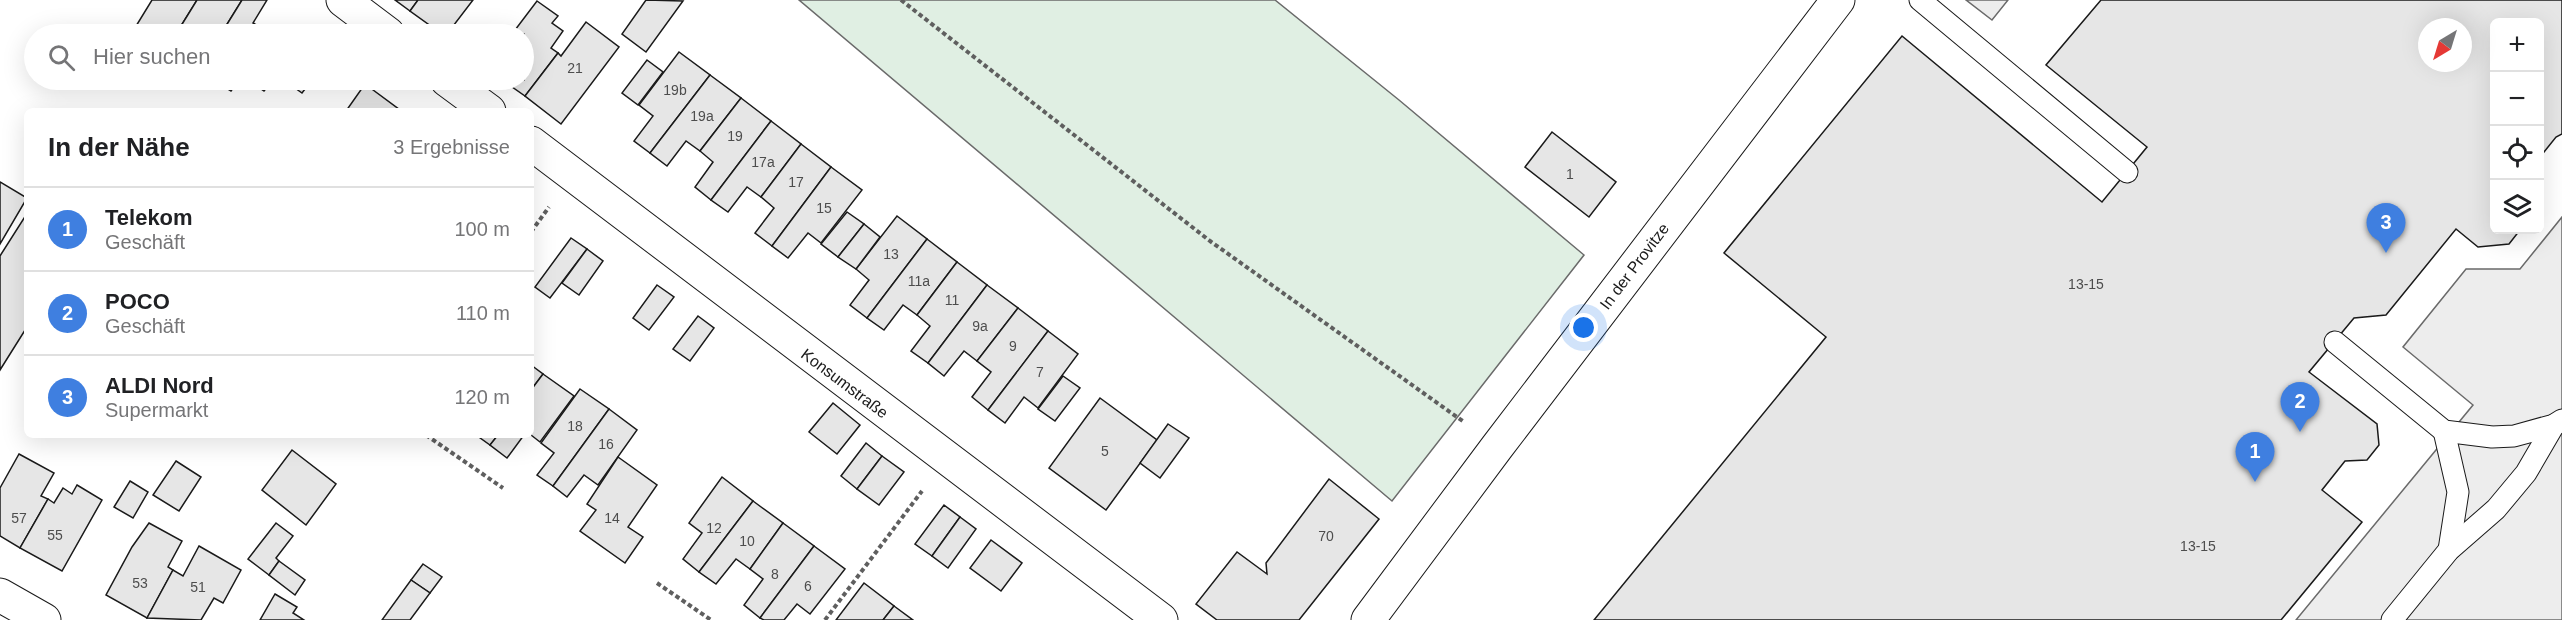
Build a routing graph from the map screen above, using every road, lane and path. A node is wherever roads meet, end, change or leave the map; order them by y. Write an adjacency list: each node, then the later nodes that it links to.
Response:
1 (343, 0): 5 (street)
2 (901, 0): 14 (path)
3 (1838, 0): 14 (street, In der Provitze)
4 (1920, 0): 9 (lane)
5 (375, 24)
6 (461, 90): 7 (street)
7 (485, 108)
8 (534, 145): 15 (street, Konsumstraße)
9 (2127, 172)
10 (2335, 342): 12 (lane)
11 (2558, 423): 12 (lane); 17 (lane)
12 (2444, 431): 17 (lane)
13 (430, 438): 16 (path)
14 (1497, 447): 24 (street, In der Provitze)
15 (946, 459): 22 (path); 23 (street, Konsumstraße)
16 (503, 488)
17 (2449, 550): 25 (lane)
18 (657, 584): 21 (path)
19 (0, 595): 20 (street)
20 (44, 620)
21 (711, 620)
22 (825, 620)
23 (1161, 620)
24 (1368, 620)
25 (2392, 620)

